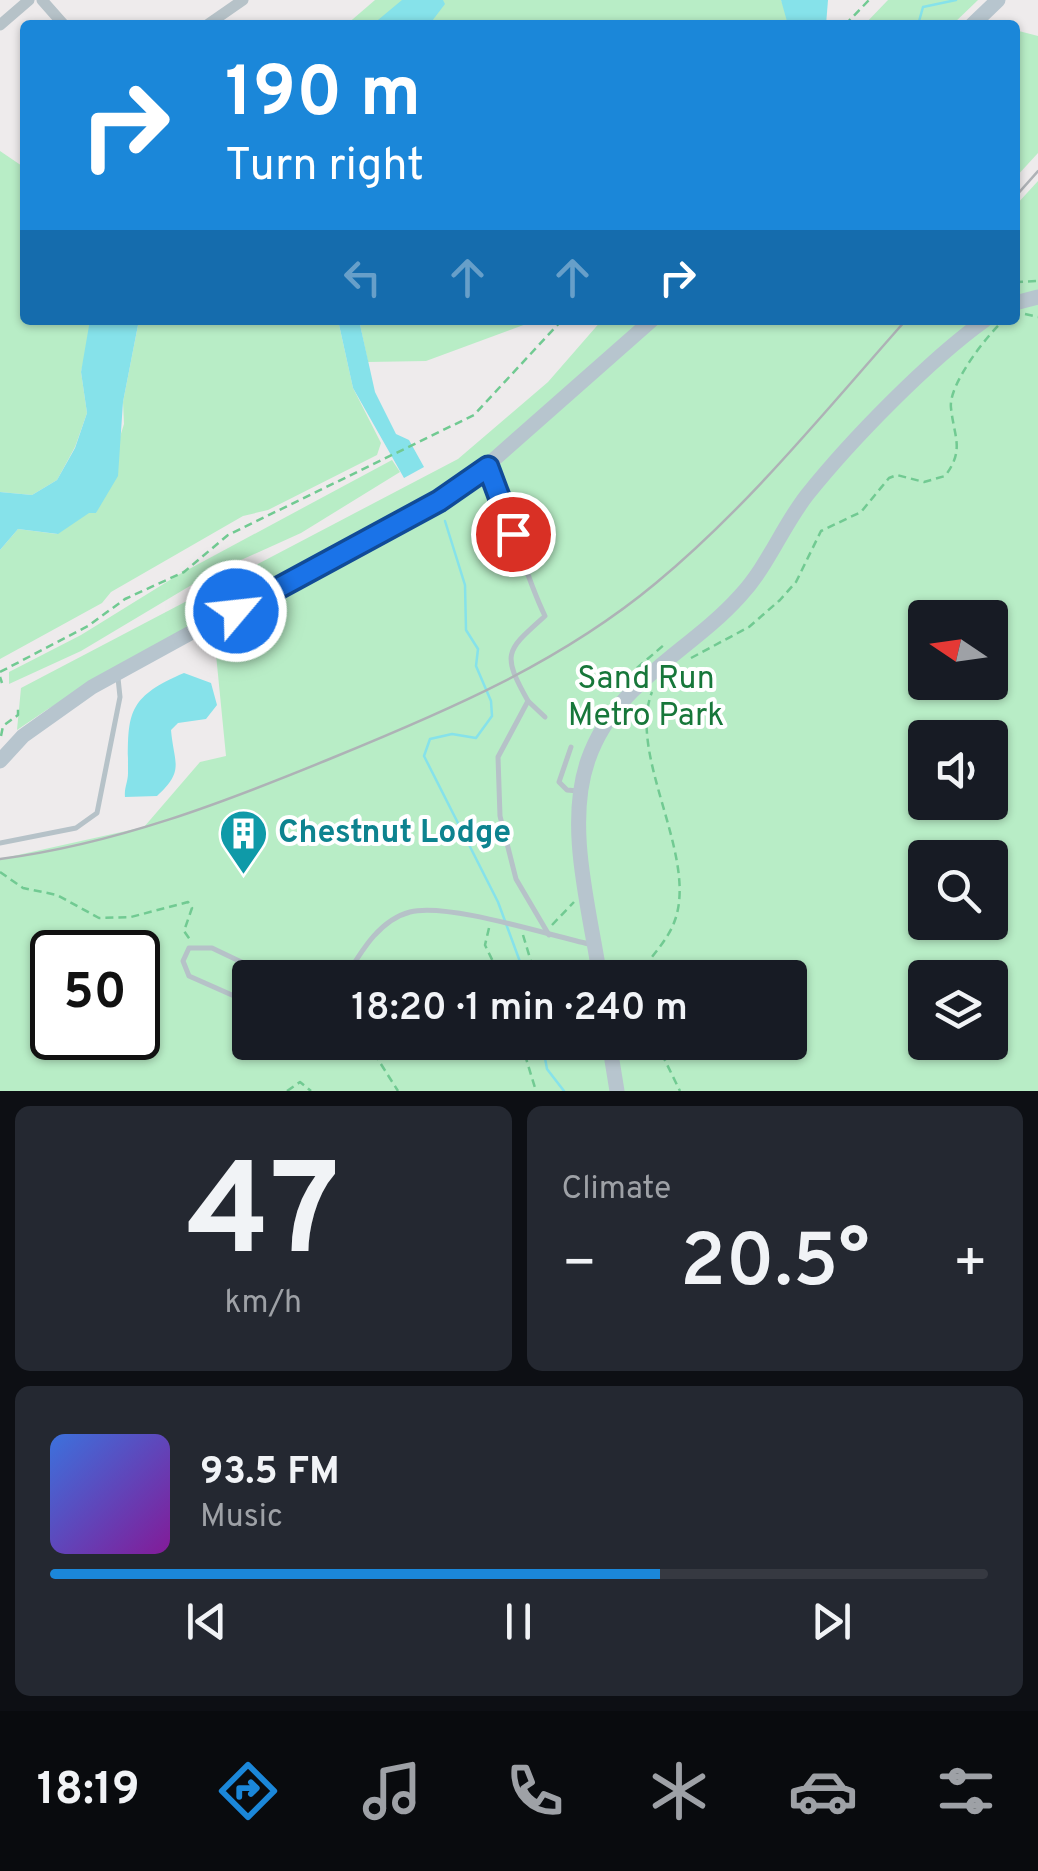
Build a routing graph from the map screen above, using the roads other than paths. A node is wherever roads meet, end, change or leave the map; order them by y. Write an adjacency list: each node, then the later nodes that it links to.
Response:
1 (29, 0): 8 (street)
2 (42, 0): 5 (street)
3 (243, 0): 6 (street)
4 (998, 0): 7 (street)
5 (60, 20)
6 (214, 20)
7 (977, 20)
8 (0, 25)
9 (646, 325): 11 (street)
10 (979, 325): 19 (street)
11 (488, 467): 12 (street); 13 (lane)
12 (118, 674): 15 (street); 20 (lane)
13 (528, 701): 14 (lane); 21 (lane)
14 (545, 717)
15 (22, 736): 16 (street); 18 (street)
16 (0, 739)
17 (571, 747): 19 (lane)
18 (0, 761)
19 (581, 791): 22 (street)
20 (0, 843)
21 (549, 935): 22 (lane); 24 (lane)
22 (595, 945): 25 (street)
23 (237, 960): 26 (lane)
24 (356, 960)
25 (597, 960)
26 (232, 995)
27 (613, 1060): 28 (street)
28 (617, 1091)

